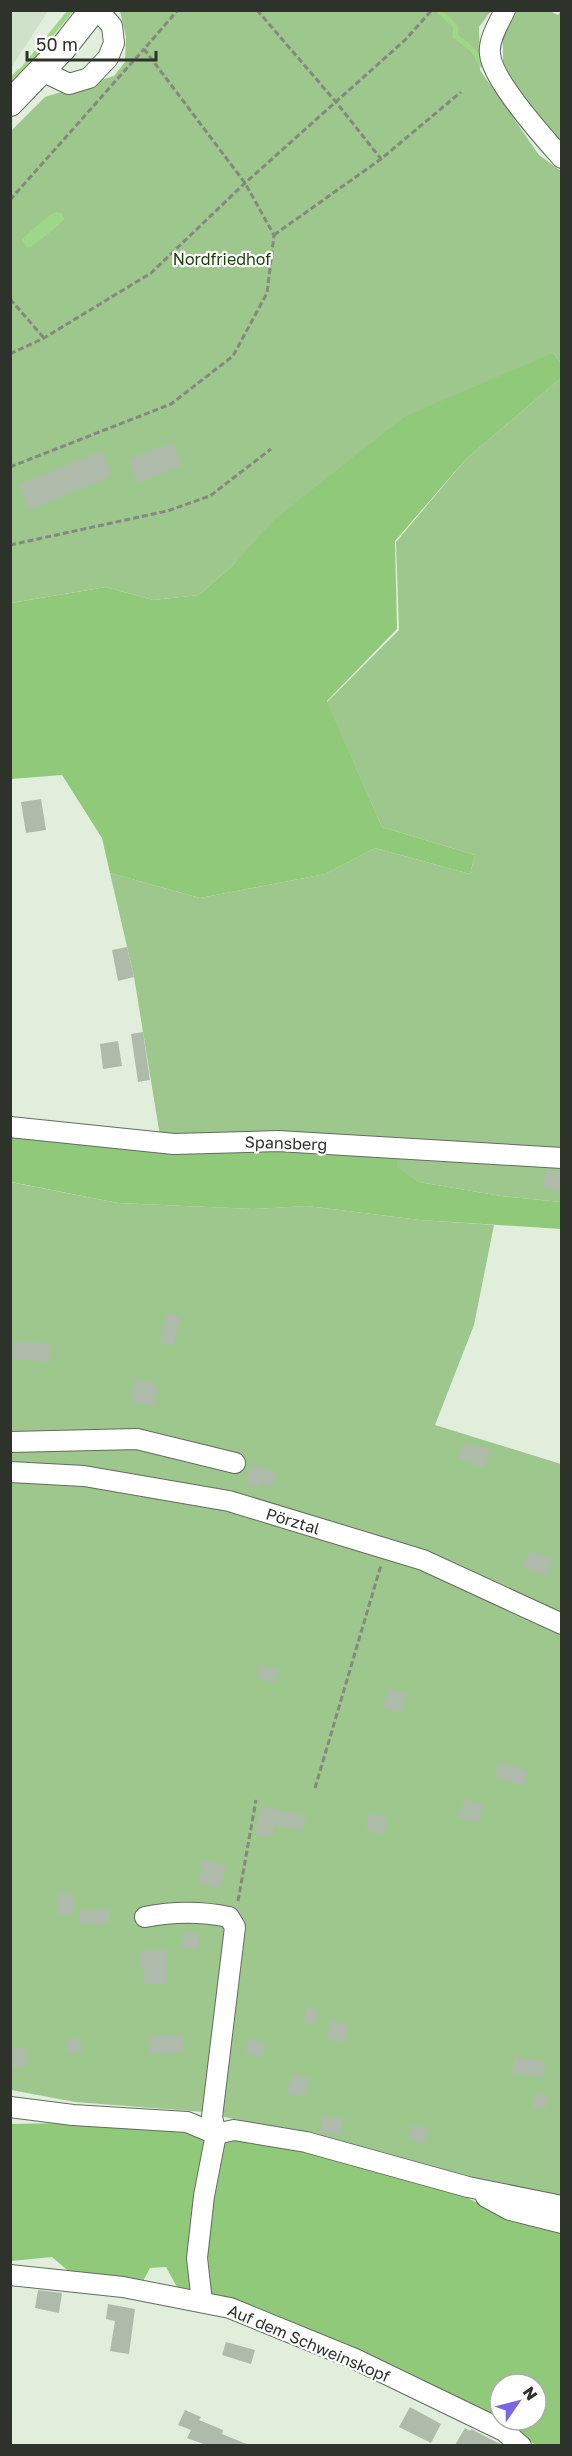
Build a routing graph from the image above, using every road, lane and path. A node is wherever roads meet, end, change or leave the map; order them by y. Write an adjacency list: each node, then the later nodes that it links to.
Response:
1 (96, 10): 7 (main road); 7 (street)
2 (178, 10): 6 (path)
3 (257, 10): 9 (path)
4 (432, 10): 9 (path)
5 (505, 10): 11 (street)
6 (144, 49): 13 (path); 14 (path)
7 (42, 71): 10 (main road)
8 (460, 92): 12 (path)
9 (336, 102): 12 (path); 13 (path)
10 (10, 103)
11 (561, 158)
12 (381, 159): 15 (path)
13 (245, 183): 15 (path); 17 (path)
14 (10, 200)
15 (274, 235): 20 (path)
16 (10, 299): 17 (path)
17 (44, 338): 18 (path)
18 (10, 354)
19 (271, 449): 21 (path)
20 (10, 467)
21 (10, 545)
22 (10, 1127): 23 (street, Spansberg)
23 (561, 1158)
24 (10, 1442): 25 (street)
25 (235, 1463)
26 (10, 1472): 27 (street, Pörztal)
27 (386, 1549): 28 (street, Pörztal); 29 (path)
28 (561, 1624)
29 (315, 1788)
30 (255, 1800): 32 (path)
31 (145, 1917): 32 (street)
32 (235, 1927): 34 (street)
33 (10, 2107): 34 (street)
34 (216, 2134): 35 (street); 39 (street)
35 (468, 2187): 36 (street); 37 (street)
36 (561, 2206)
37 (561, 2223)
38 (10, 2275): 39 (street, Auf dem Schweinskopf)
39 (202, 2302): 40 (street, Auf dem Schweinskopf)
40 (521, 2445)

